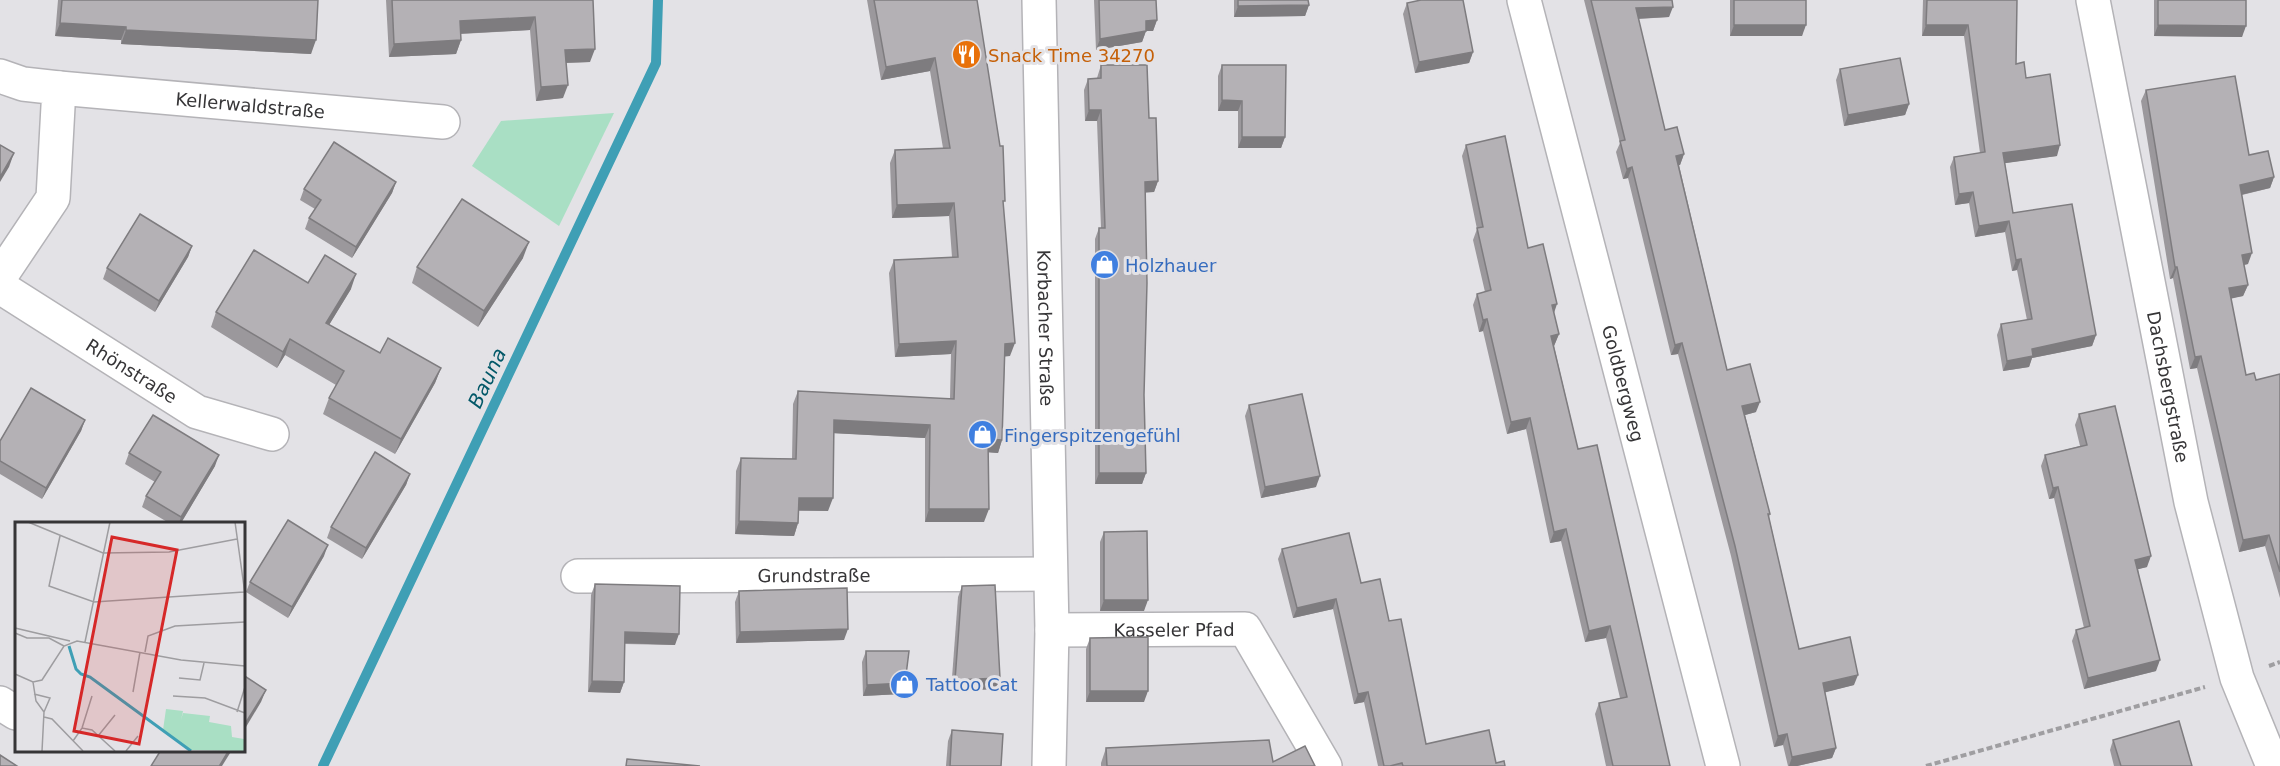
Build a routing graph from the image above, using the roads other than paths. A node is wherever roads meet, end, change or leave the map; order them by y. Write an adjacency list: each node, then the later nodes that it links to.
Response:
1 (1039, 0): 10 (street, Korbacher Straße)
2 (1524, 0): 17 (street, Goldbergweg)
3 (2094, 0): 18 (street, Dachsbergstraße)
4 (0, 76): 5 (street, Kellerwaldstraße)
5 (59, 88): 6 (street, Kellerwaldstraße); 7 (street)
6 (443, 122)
7 (0, 276)
8 (0, 287): 9 (street, Rhönstraße)
9 (272, 434)
10 (1049, 574): 11 (street, Grundstraße); 12 (street, Korbacher Straße)
11 (578, 576)
12 (1052, 630): 15 (street, Korbacher Straße); 16 (street, Kasseler Pfad)
13 (0, 703): 14 (street)
14 (15, 712)
15 (1049, 766)
16 (1325, 766)
17 (1723, 766)
18 (2273, 766)

